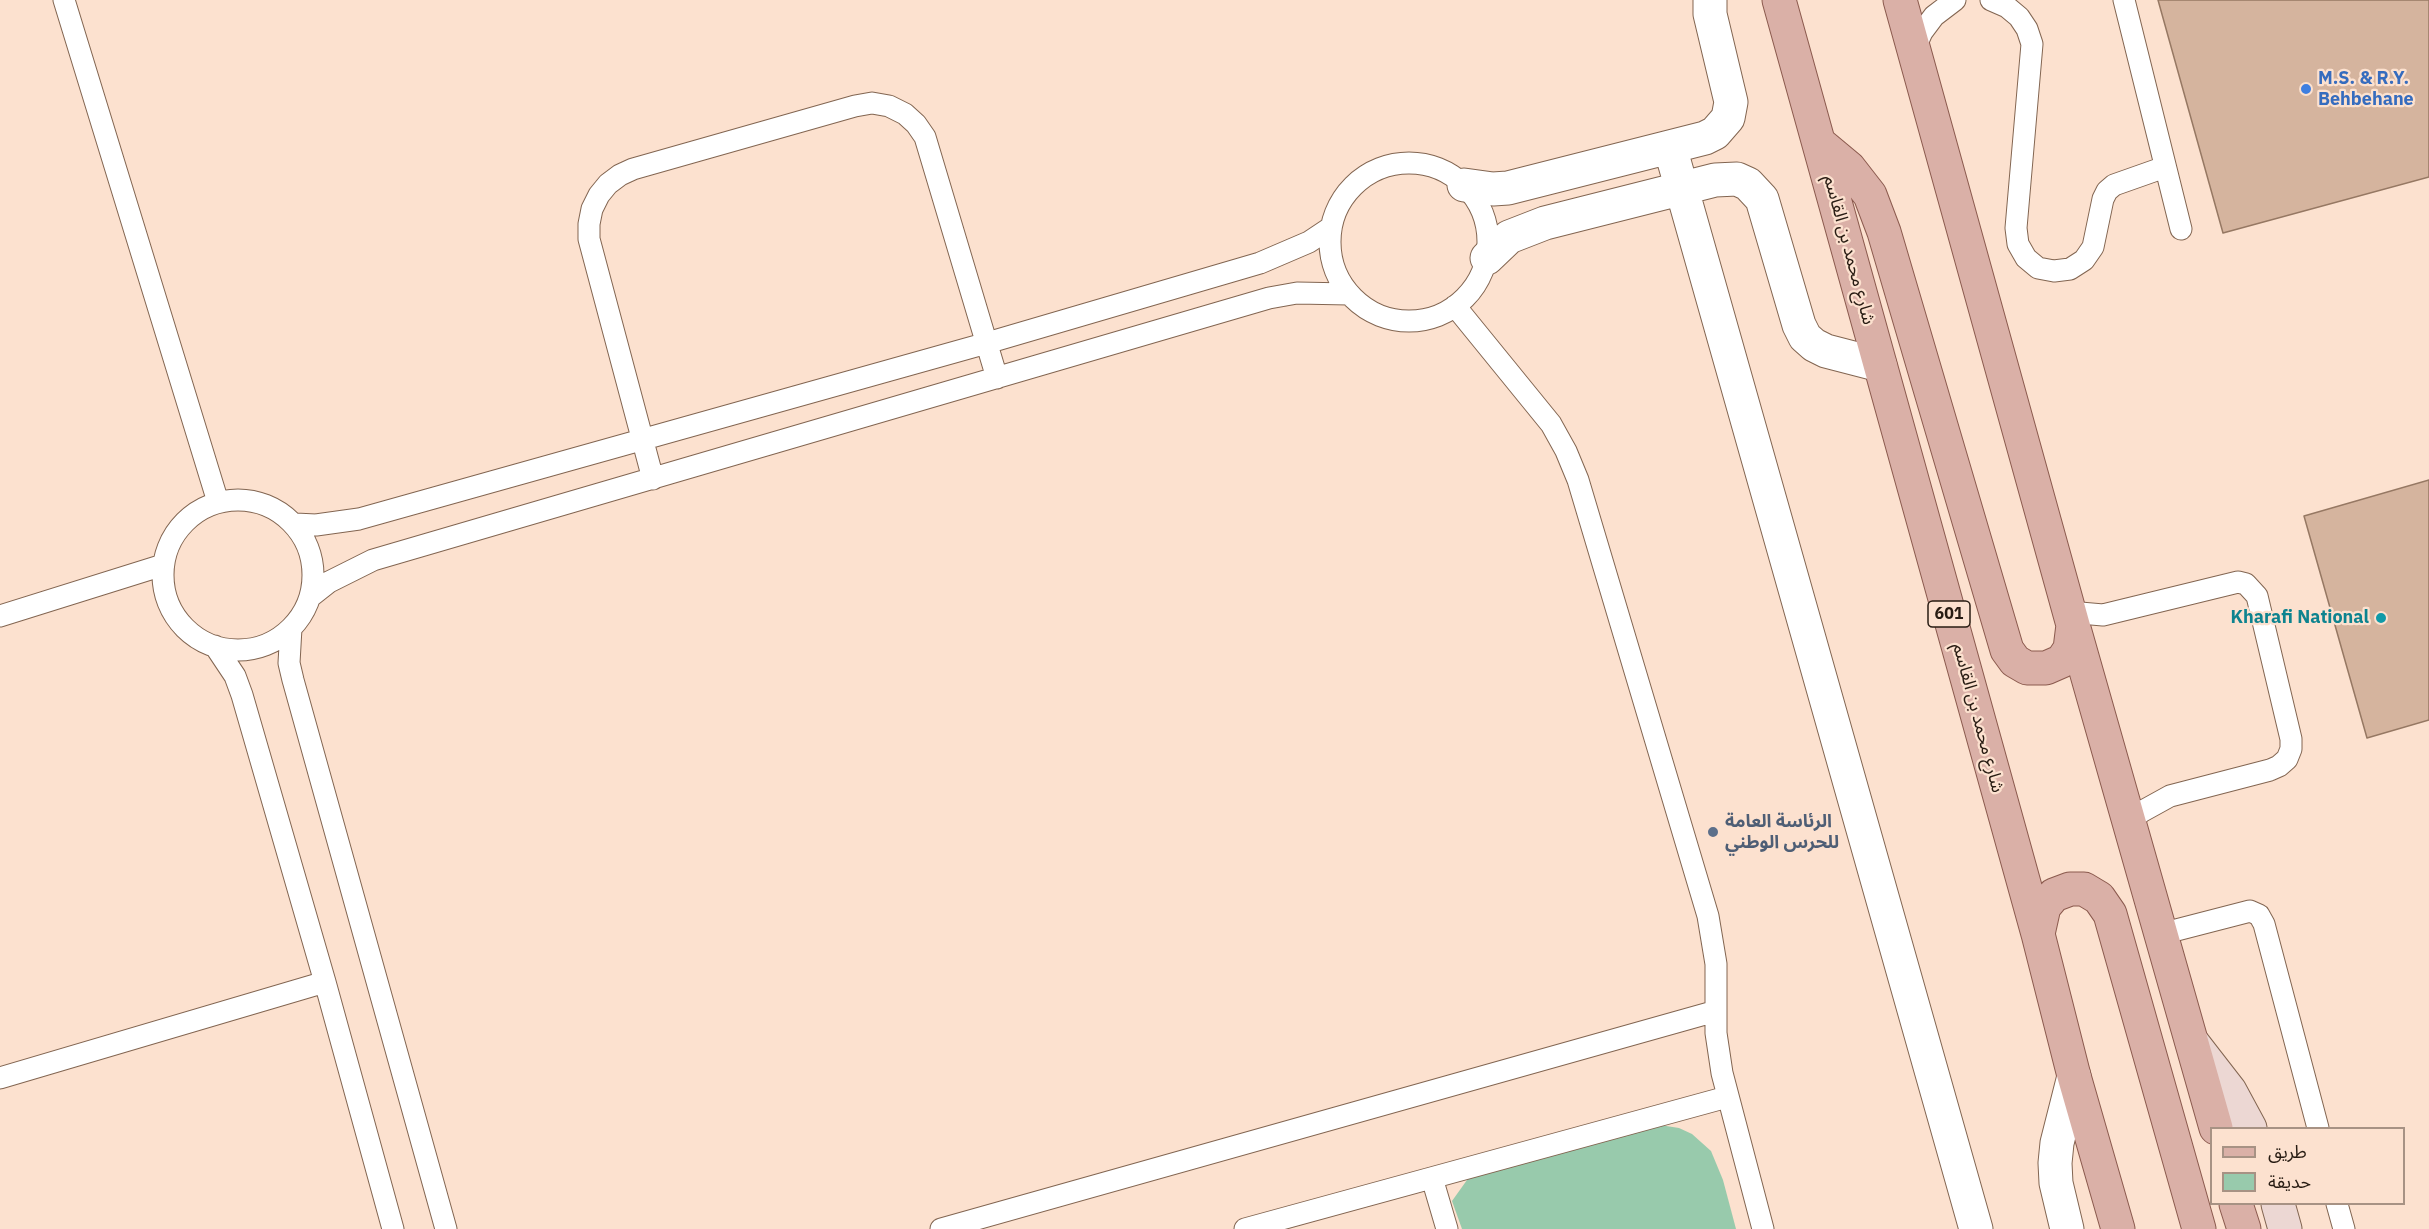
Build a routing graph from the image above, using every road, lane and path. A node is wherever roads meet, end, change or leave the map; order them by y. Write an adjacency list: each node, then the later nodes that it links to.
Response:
1 (64, 0): 24 (lane)
2 (1710, 0): 10 (street)
3 (1779, 0): 9 (main road, شارع محمد بن القاسم / 601)
4 (1900, 0): 8 (main road)
5 (1955, 0): 8 (lane)
6 (1991, 0): 11 (lane)
7 (2124, 0): 11 (lane)
8 (1914, 50): 29 (main road)
9 (1819, 143): 20 (main road, شارع محمد بن القاسم / 601); 29 (main road)
10 (1670, 147): 12 (street); 13 (street)
11 (2165, 167): 15 (lane)
12 (1464, 185): 14 (lane); 16 (lane)
13 (1682, 189): 16 (street); 20 (street); 54 (street)
14 (1330, 228): 17 (lane); 19 (lane)
15 (2181, 229)
16 (1487, 258): 18 (lane)
17 (1348, 294): 18 (lane); 21 (lane)
18 (1455, 306): 36 (lane)
19 (987, 343): 21 (lane); 22 (lane); 22 (lane)
20 (1880, 365): 33 (main road, شارع محمد بن القاسم / 601)
21 (996, 378): 23 (lane)
22 (642, 439): 23 (lane); 25 (lane)
23 (653, 479): 27 (lane)
24 (218, 502): 25 (lane); 26 (lane)
25 (295, 524): 27 (lane)
26 (163, 565): 28 (lane); 31 (lane)
27 (310, 597): 30 (lane)
28 (0, 616)
29 (2071, 619): 32 (main road); 32 (lane)
30 (291, 628): 31 (lane); 49 (lane)
31 (215, 646): 35 (lane)
32 (2129, 823): 34 (main road)
33 (2038, 934): 38 (main road, شارع محمد بن القاسم / 601); 57 (main road)
34 (2161, 934): 37 (main road); 43 (lane)
35 (326, 982): 39 (lane); 48 (lane)
36 (1716, 1011): 40 (lane); 50 (lane)
37 (2192, 1042): 41 (main road); 42 (street)
38 (2074, 1076): 55 (street); 56 (main road, شارع محمد بن القاسم / 601)
39 (0, 1078)
40 (1727, 1097): 44 (lane); 53 (lane)
41 (2216, 1127)
42 (2249, 1127)
43 (2318, 1127)
44 (1432, 1178): 51 (lane); 52 (lane)
45 (2237, 1205): 58 (main road)
46 (2278, 1205): 59 (street)
47 (2338, 1205): 60 (lane)
48 (393, 1229)
49 (446, 1229)
50 (942, 1229)
51 (1245, 1229)
52 (1447, 1229)
53 (1763, 1229)
54 (1976, 1229)
55 (2067, 1229)
56 (2118, 1229)
57 (2199, 1229)
58 (2244, 1229)
59 (2285, 1229)
60 (2344, 1229)

